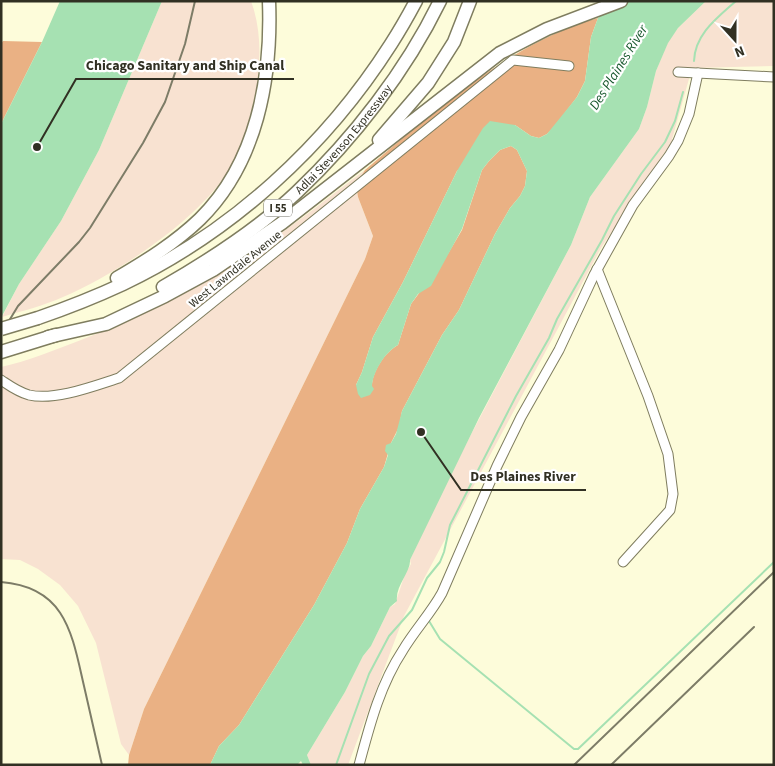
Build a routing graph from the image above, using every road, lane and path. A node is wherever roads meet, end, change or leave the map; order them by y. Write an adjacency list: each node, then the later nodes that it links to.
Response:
1 (259, 1): 10 (highway)
2 (269, 1): 10 (highway)
3 (416, 1): 14 (highway, Adlai Stevenson Expressway / I 55)
4 (440, 1): 16 (highway, Adlai Stevenson Expressway / I 55)
5 (470, 1): 12 (highway)
6 (622, 1): 12 (highway)
7 (569, 66): 18 (street, West Lawndale Avenue)
8 (678, 72): 9 (street)
9 (698, 73): 11 (street); 13 (street)
10 (265, 77): 14 (highway)
11 (774, 77)
12 (345, 174): 16 (highway)
13 (597, 269): 19 (street); 20 (street)
14 (66, 308): 15 (highway, Adlai Stevenson Expressway / I 55, bridge)
15 (1, 329)
16 (48, 337): 17 (highway, Adlai Stevenson Expressway / I 55)
17 (1, 352)
18 (1, 380)
19 (623, 562)
20 (359, 765)

